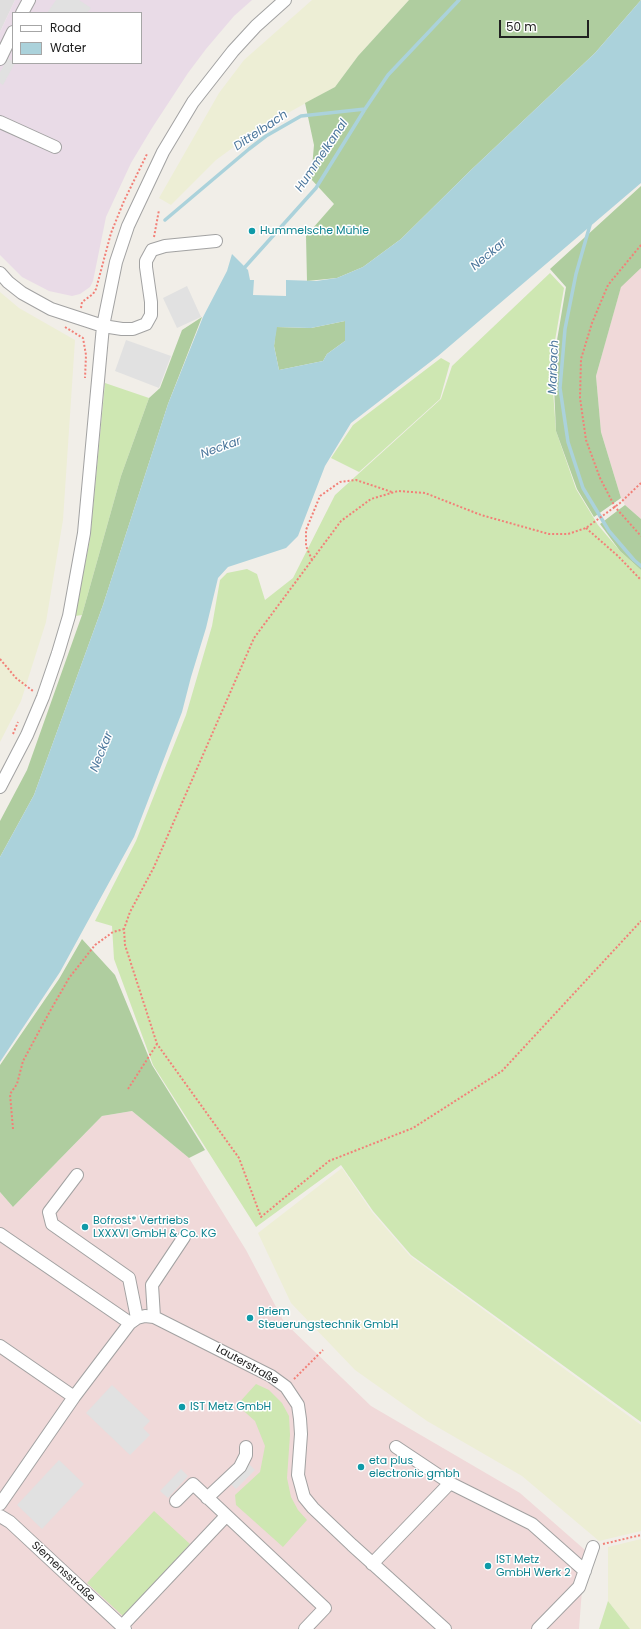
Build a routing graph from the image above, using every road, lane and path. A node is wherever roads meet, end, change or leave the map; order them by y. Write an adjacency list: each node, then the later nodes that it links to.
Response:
1 (29, 0): 3 (street)
2 (285, 0): 13 (street)
3 (23, 12)
4 (12, 34): 5 (street)
5 (0, 59)
6 (0, 122): 7 (street)
7 (55, 147)
8 (159, 210): 11 (path)
9 (216, 241): 11 (street)
10 (641, 246): 18 (path)
11 (152, 250): 13 (street)
12 (0, 273): 13 (street)
13 (103, 326): 26 (street)
14 (75, 332): 15 (path)
15 (85, 379)
16 (641, 483): 18 (path)
17 (393, 493): 19 (path); 21 (path); 21 (path)
18 (614, 507): 19 (path); 20 (path)
19 (586, 528): 22 (path)
20 (641, 536)
21 (312, 560): 31 (path)
22 (641, 580)
23 (0, 659): 25 (path)
24 (35, 683): 25 (path)
25 (32, 690): 26 (path); 26 (path)
26 (37, 696): 29 (street)
27 (20, 719): 28 (path)
28 (10, 740)
29 (0, 787)
30 (641, 921): 32 (path)
31 (124, 929): 32 (path); 34 (path)
32 (156, 1044): 33 (path)
33 (128, 1089)
34 (14, 1129)
35 (77, 1175): 39 (street)
36 (0, 1234): 39 (street)
37 (184, 1237): 38 (street)
38 (154, 1317): 39 (street); 42 (street, Lauterstraße)
39 (133, 1320): 43 (street)
40 (0, 1346): 43 (street)
41 (323, 1350): 42 (path)
42 (286, 1387): 54 (street, Lauterstraße)
43 (74, 1397): 49 (street)
44 (246, 1447): 47 (street)
45 (396, 1447): 46 (street)
46 (450, 1483): 54 (street); 55 (street)
47 (207, 1498): 48 (street); 51 (street)
48 (176, 1502)
49 (0, 1504)
50 (0, 1516): 56 (street, Siemensstraße)
51 (226, 1516): 56 (street); 57 (street)
52 (641, 1534): 53 (path)
53 (593, 1547): 55 (street)
54 (372, 1564): 58 (street, Lauterstraße)
55 (585, 1571): 59 (street)
56 (124, 1628)
57 (305, 1629)
58 (445, 1629)
59 (538, 1629)

